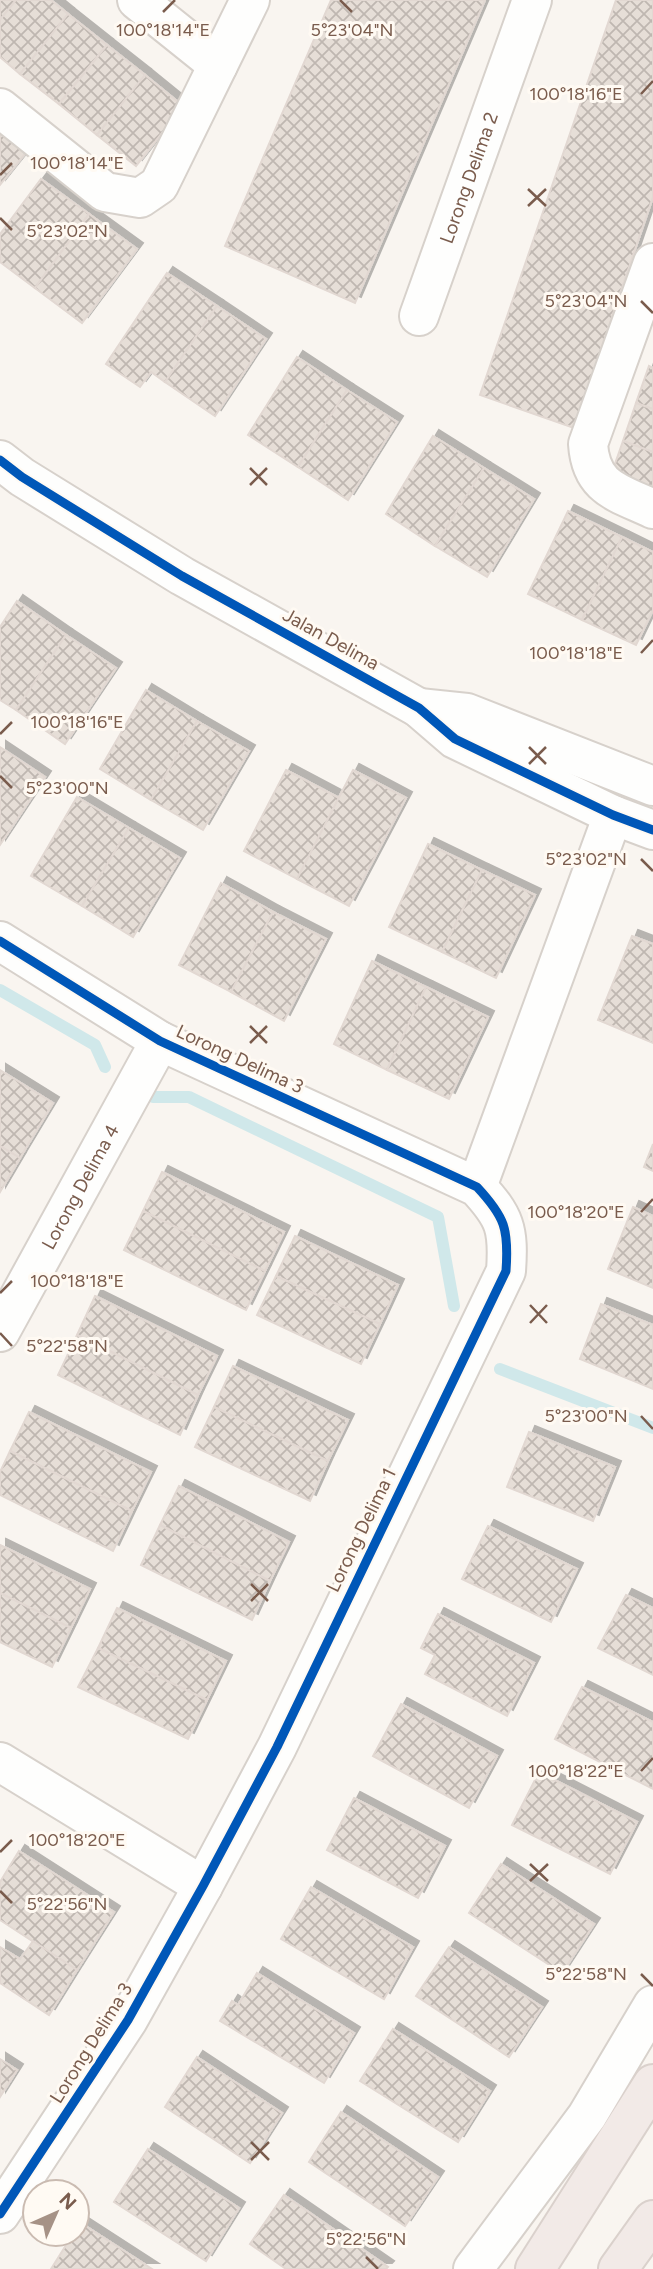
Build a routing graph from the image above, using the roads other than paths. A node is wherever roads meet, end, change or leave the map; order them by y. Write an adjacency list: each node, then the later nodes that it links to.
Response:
1 (137, 0): 4 (street)
2 (250, 0): 4 (street)
3 (532, 0): 7 (street, Lorong Delima 2)
4 (218, 65): 5 (street)
5 (0, 107)
6 (653, 263): 9 (street)
7 (419, 316)
8 (0, 460): 10 (street, Jalan Delima)
9 (653, 509)
10 (419, 708): 11 (street, Jalan Delima); 12 (street, Jalan Delima)
11 (653, 786)
12 (613, 815): 13 (street, Jalan Delima); 16 (street)
13 (653, 830)
14 (0, 941): 15 (street, Lorong Delima 3)
15 (160, 1041): 16 (street, Lorong Delima 3); 17 (street, Lorong Delima 4)
16 (477, 1187): 19 (street, Lorong Delima 1)
17 (0, 1332)
18 (0, 1762): 19 (street)
19 (203, 1886): 22 (street, Lorong Delima 3)
20 (653, 2005): 24 (street)
21 (653, 2084): 25 (highway)
22 (0, 2214)
23 (649, 2222): 26 (highway)
24 (473, 2269)
25 (535, 2269)
26 (618, 2269)

